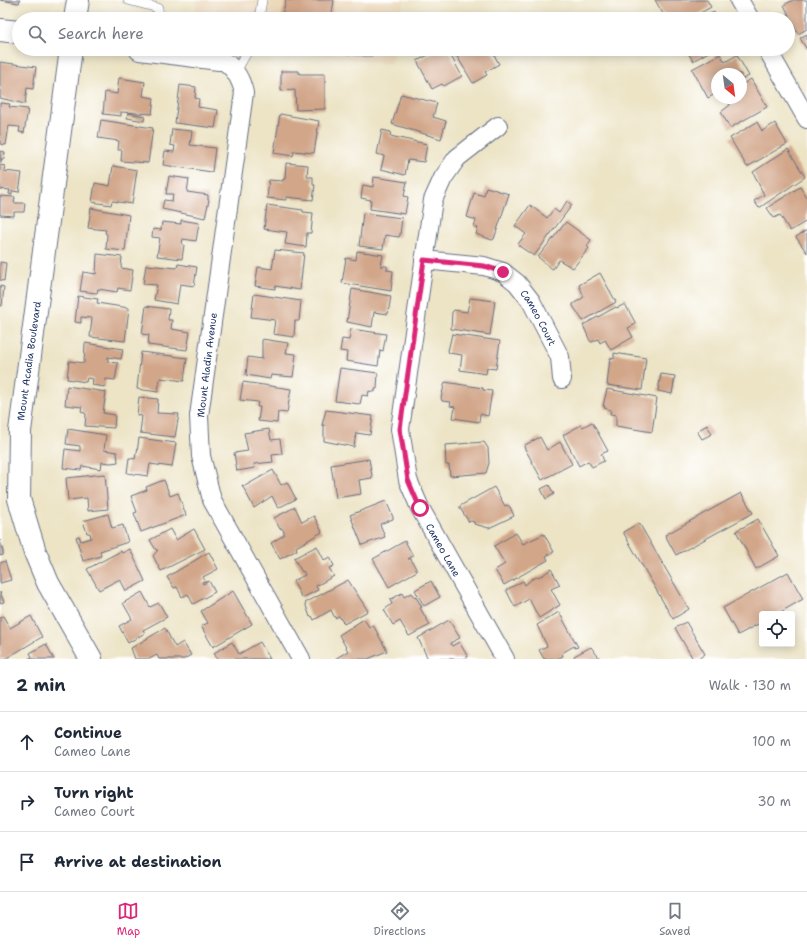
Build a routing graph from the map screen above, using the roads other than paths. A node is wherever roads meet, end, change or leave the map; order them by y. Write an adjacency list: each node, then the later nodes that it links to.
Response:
1 (78, 0): 5 (main road)
2 (128, 0): 6 (lane)
3 (262, 0): 7 (lane)
4 (740, 0): 8 (street)
5 (76, 12)
6 (158, 12)
7 (260, 12)
8 (746, 12)
9 (0, 30): 10 (main road)
10 (12, 31)
11 (70, 56): 20 (main road, Mount Acadia Boulevard)
12 (181, 56): 15 (main road)
13 (240, 56): 15 (lane)
14 (771, 56): 16 (street)
15 (227, 66): 21 (street, Mount Aladin Avenue)
16 (807, 119)
17 (498, 126): 18 (street, Cameo Lane)
18 (424, 260): 19 (street, Cameo Court); 22 (street, Cameo Lane)
19 (562, 379)
20 (91, 659)
21 (301, 659)
22 (505, 659)

